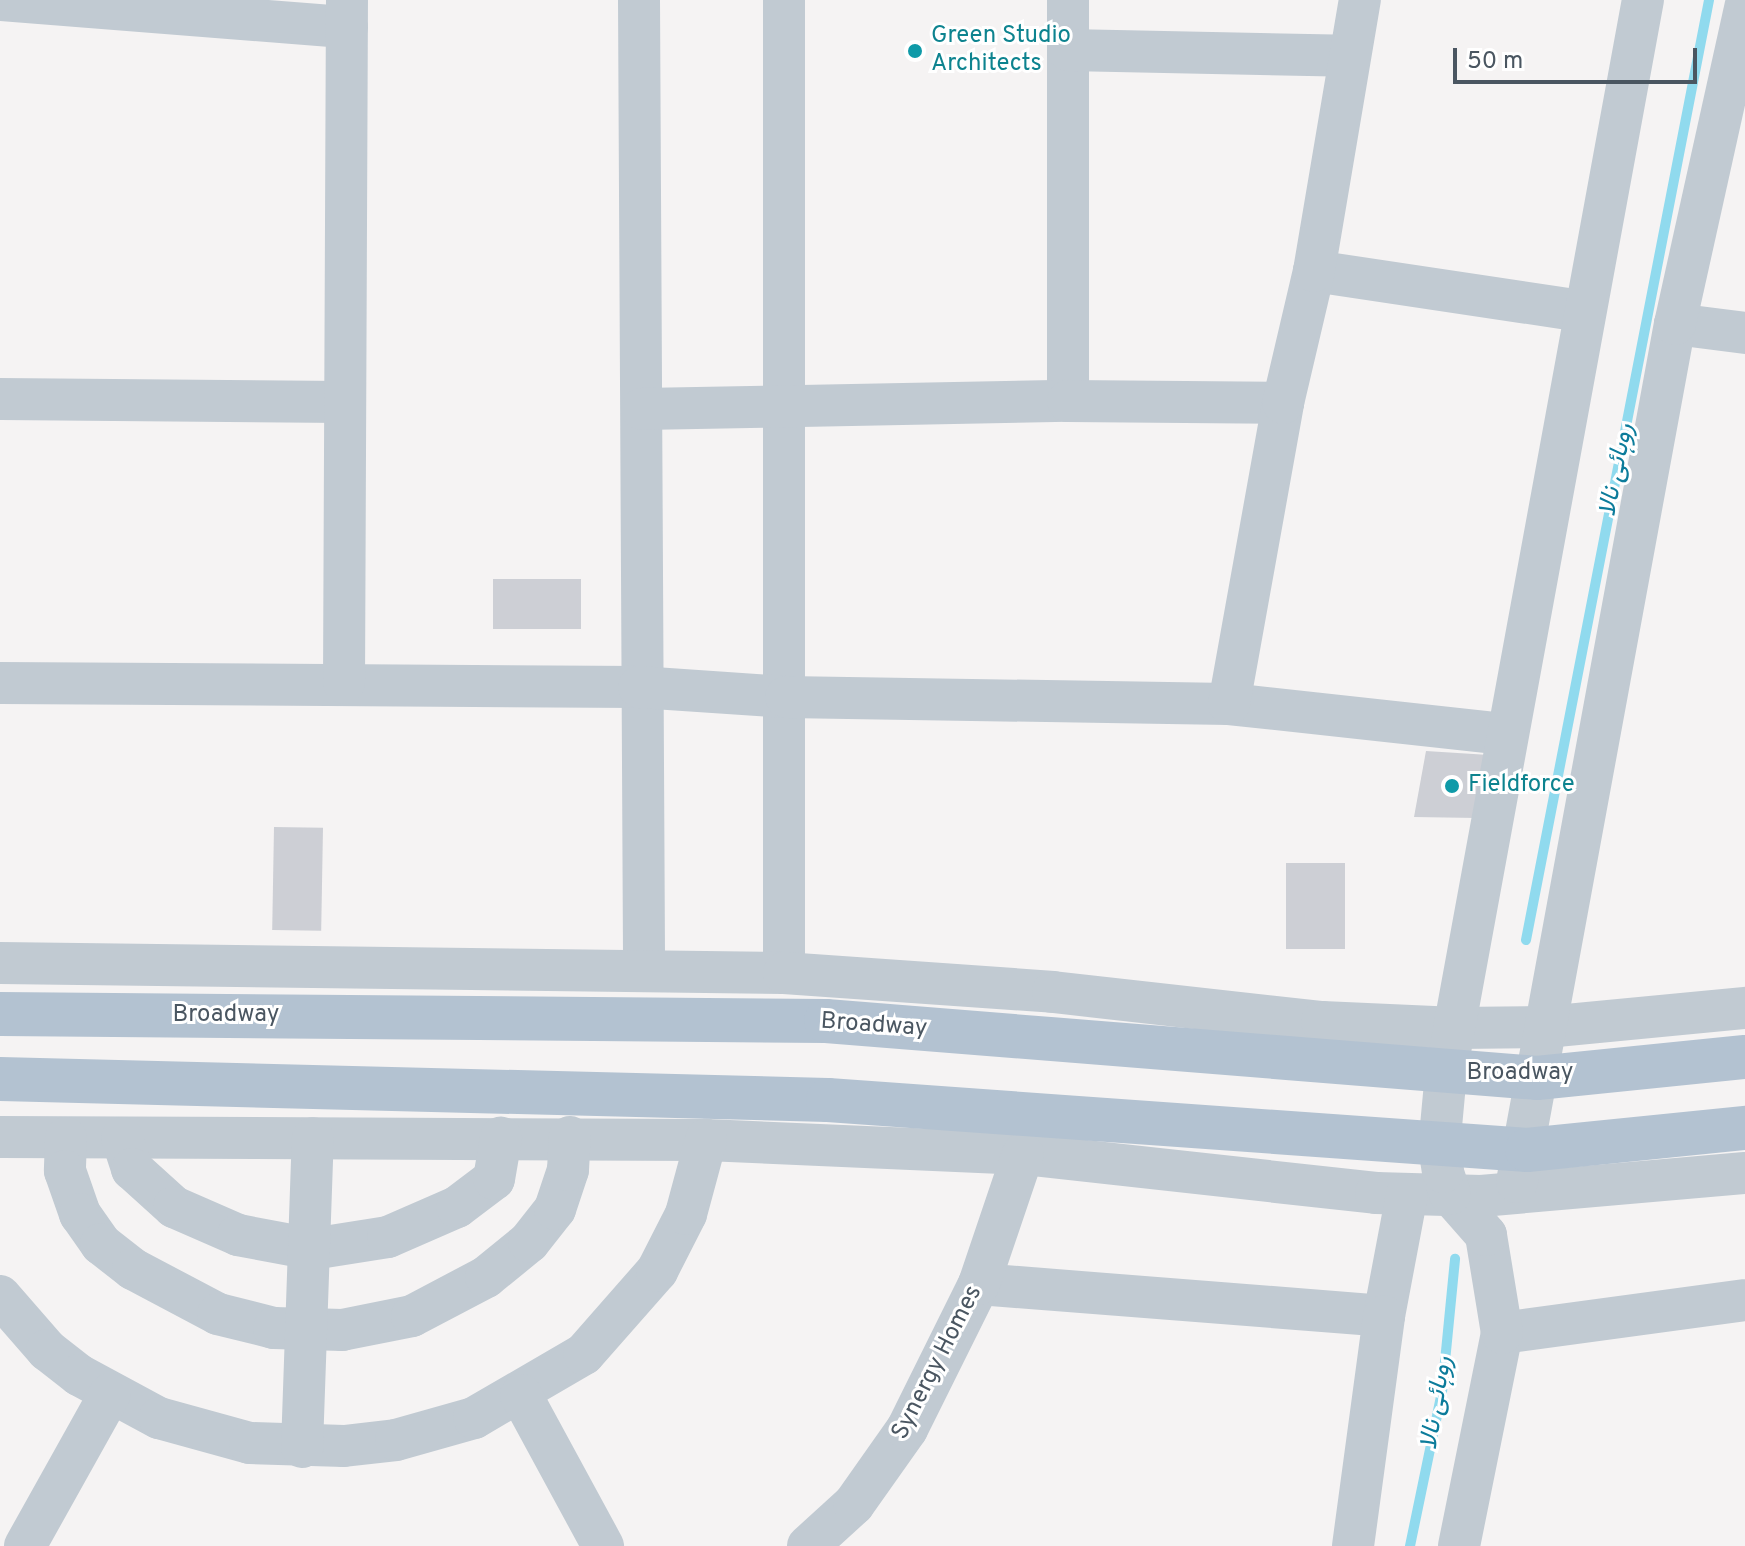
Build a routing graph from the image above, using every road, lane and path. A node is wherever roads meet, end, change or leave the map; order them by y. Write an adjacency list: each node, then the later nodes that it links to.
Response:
1 (1, 0): 8 (street)
2 (639, 0): 19 (street)
3 (784, 0): 20 (street)
4 (1068, 0): 9 (street)
5 (1360, 0): 10 (street)
6 (1643, 0): 12 (street)
7 (1745, 7): 13 (street)
8 (347, 14): 17 (street)
9 (1068, 50): 10 (street); 16 (street)
10 (1347, 56): 11 (street)
11 (1314, 271): 12 (street); 18 (street)
12 (1583, 311): 26 (street)
13 (1675, 324): 14 (street); 32 (street)
14 (1745, 333)
15 (0, 399): 17 (street)
16 (1068, 401): 18 (street); 20 (street)
17 (344, 402): 22 (street)
18 (1283, 403): 25 (street)
19 (642, 409): 20 (street); 23 (street)
20 (786, 409): 24 (street)
21 (0, 683): 22 (street)
22 (344, 683): 23 (street)
23 (639, 687): 24 (street); 28 (street)
24 (786, 697): 25 (street); 29 (street)
25 (1229, 704): 26 (street)
26 (1505, 734): 33 (street)
27 (0, 963): 28 (street)
28 (644, 969): 29 (street)
29 (784, 973): 33 (street)
30 (1745, 1008): 32 (street)
31 (0, 1014): 35 (main road, Broadway)
32 (1546, 1027): 33 (street); 36 (street)
33 (1456, 1028): 35 (street)
34 (1745, 1057): 36 (main road, Broadway)
35 (1446, 1073): 36 (main road, Broadway); 46 (street)
36 (1537, 1078): 47 (street)
37 (0, 1079): 46 (main road)
38 (1745, 1128): 47 (main road)
39 (0, 1137): 41 (street)
40 (570, 1137): 44 (street); 45 (street); 59 (street)
41 (66, 1138): 42 (street); 59 (street)
42 (122, 1138): 43 (street); 54 (street)
43 (313, 1138): 44 (street); 54 (street)
44 (501, 1138): 54 (street)
45 (706, 1140): 48 (street); 62 (street)
46 (1439, 1148): 47 (main road); 51 (street)
47 (1527, 1150): 52 (street)
48 (1023, 1154): 50 (street); 55 (street, Synergy Homes)
49 (1745, 1173): 52 (street)
50 (1407, 1194): 51 (street); 58 (street)
51 (1450, 1194): 52 (street); 53 (street)
52 (1511, 1195): 53 (street)
53 (1486, 1235): 60 (street)
54 (312, 1249): 59 (street)
55 (979, 1284): 58 (street); 64 (street, Synergy Homes)
56 (0, 1296): 61 (street)
57 (1745, 1300): 60 (street)
58 (1384, 1316): 67 (street)
59 (307, 1329): 63 (street)
60 (1502, 1333): 68 (street)
61 (110, 1394): 63 (street); 65 (street)
62 (521, 1395): 63 (street); 66 (street)
63 (302, 1447)
64 (827, 1539)
65 (25, 1546)
66 (603, 1546)
67 (1353, 1546)
68 (1459, 1546)

